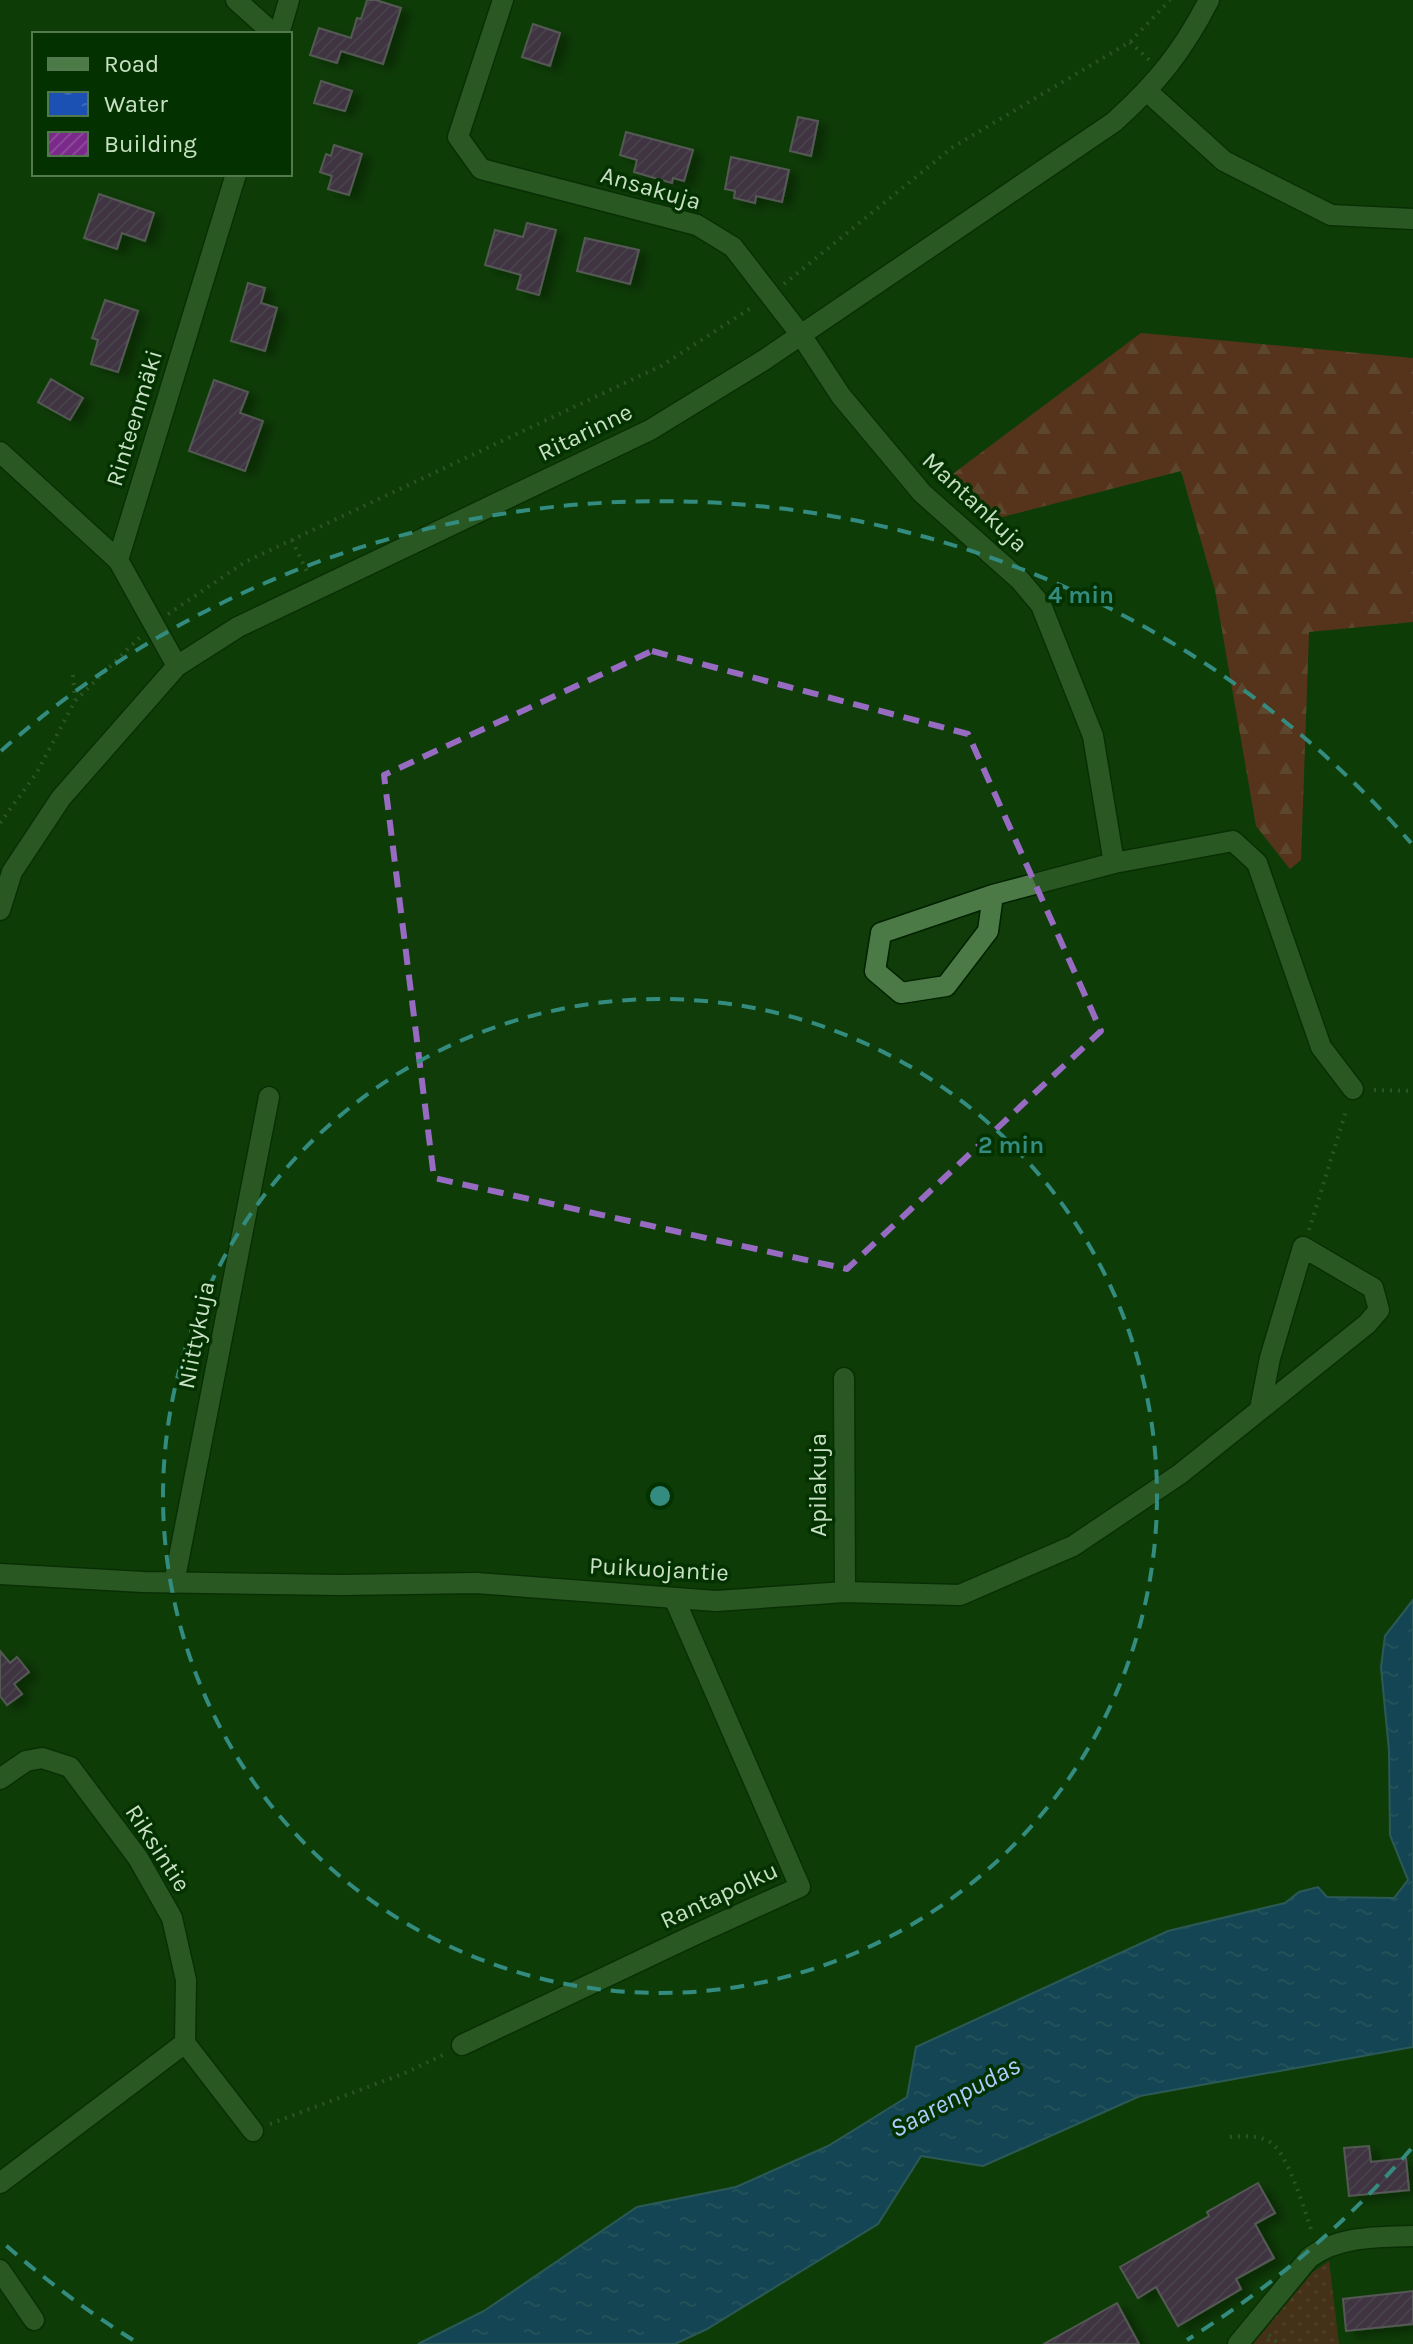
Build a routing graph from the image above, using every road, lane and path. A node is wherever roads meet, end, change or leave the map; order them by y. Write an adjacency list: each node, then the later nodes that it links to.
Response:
1 (236, 0): 6 (street)
2 (289, 0): 7 (street)
3 (503, 0): 11 (street, Ansakuja)
4 (1170, 0): 11 (path)
5 (1209, 0): 8 (street, Ritarinne)
6 (275, 32)
7 (278, 32)
8 (1148, 92): 10 (street); 12 (street, Ritarinne)
9 (235, 176): 15 (street, Rinteenmäki)
10 (1413, 219)
11 (770, 295): 12 (street, Ansakuja); 14 (path)
12 (801, 335): 16 (street, Ritarinne); 22 (street, Mantankuja)
13 (0, 452): 15 (street)
14 (292, 540): 16 (path); 17 (path)
15 (118, 560): 17 (street)
16 (316, 590): 18 (street, Ritarinne)
17 (154, 624): 18 (street); 20 (path)
18 (177, 666): 24 (street, Ritarinne)
19 (73, 675): 20 (path)
20 (75, 701): 21 (path)
21 (0, 823)
22 (1114, 863): 23 (street); 25 (street)
23 (993, 895): 23 (street)
24 (0, 910)
25 (1353, 1089): 26 (path); 28 (path)
26 (1413, 1091)
27 (269, 1097): 32 (street, Niittykuja)
28 (1303, 1247): 30 (street); 30 (street, Puikuojantie)
29 (844, 1378): 33 (street, Apilakuja)
30 (1260, 1409): 33 (street, Puikuojantie)
31 (0, 1574): 32 (street, Puikuojantie)
32 (174, 1583): 34 (street, Puikuojantie)
33 (845, 1592): 34 (street, Puikuojantie)
34 (674, 1598): 37 (street, Rantapolku)
35 (0, 1779): 36 (street, Riksintie)
36 (185, 2043): 38 (street); 40 (street)
37 (462, 2045): 38 (path)
38 (253, 2131)
39 (1230, 2137): 42 (path)
40 (0, 2183)
41 (1413, 2236): 42 (street)
42 (1319, 2250): 45 (street)
43 (0, 2270): 44 (street)
44 (34, 2320)
45 (1238, 2344)

